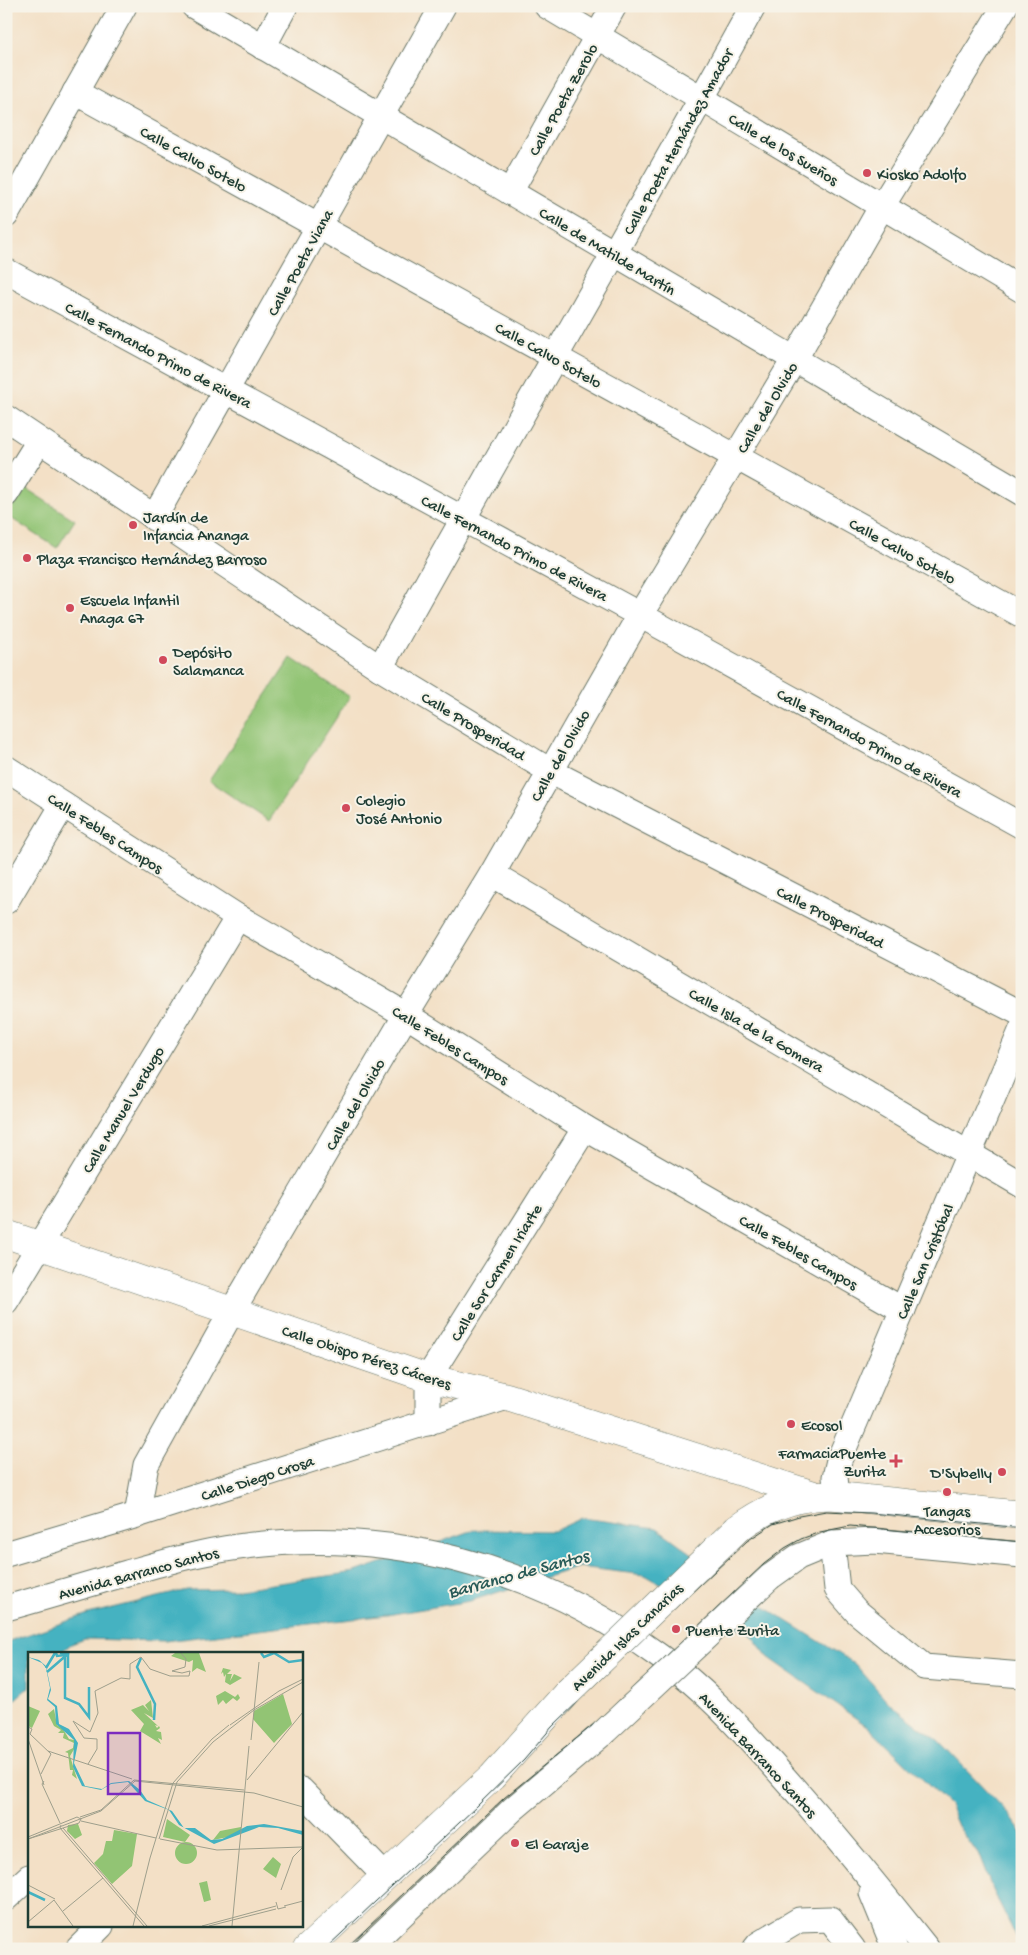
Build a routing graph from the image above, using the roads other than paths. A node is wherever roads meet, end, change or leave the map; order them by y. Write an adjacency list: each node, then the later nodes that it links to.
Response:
1 (124, 6): 11 (street)
2 (194, 6): 10 (street, Calle de Matilde Martín)
3 (285, 6): 10 (street)
4 (443, 6): 13 (street, Calle Poeta Viana)
5 (547, 6): 9 (street, Calle de los Sueños)
6 (614, 6): 9 (street, Calle Poeta Zerolo)
7 (753, 6): 12 (street, Calle Poeta Hernández Amador)
8 (1005, 6): 15 (street, Calle del Olvido)
9 (597, 36): 12 (street, Calle de los Sueños); 14 (street, Calle Poeta Zerolo)
10 (263, 47): 13 (street, Calle de Matilde Martín)
11 (75, 92): 16 (street); 17 (street, Calle Calvo Sotelo)
12 (702, 98): 15 (street, Calle de los Sueños); 18 (street, Calle Poeta Hernández Amador)
13 (381, 117): 14 (street, Calle de Matilde Martín); 17 (street, Calle Poeta Viana)
14 (510, 192): 18 (street, Calle de Matilde Martín)
15 (882, 206): 20 (street, Calle de los Sueños); 22 (street, Calle del Olvido)
16 (6, 215)
17 (319, 227): 21 (street, Calle Calvo Sotelo); 23 (street, Calle Poeta Viana)
18 (614, 254): 21 (street, Calle Poeta Hernández Amador); 22 (street, Calle de Matilde Martín)
19 (6, 271): 23 (street, Calle Fernando Primo de Rivera)
20 (1022, 290)
21 (555, 357): 26 (street, Calle Calvo Sotelo); 30 (street, Calle Poeta Hernández Amador)
22 (794, 360): 26 (street, Calle del Olvido); 27 (street, Calle de Matilde Martín)
23 (226, 391): 29 (street, Calle Poeta Viana); 30 (street, Calle Fernando Primo de Rivera)
24 (6, 418): 25 (street, Calle Prosperidad)
25 (39, 440): 28 (street); 29 (street, Calle Prosperidad)
26 (735, 457): 31 (street, Calle del Olvido); 32 (street, Calle Calvo Sotelo)
27 (1022, 493)
28 (6, 494)
29 (154, 518): 33 (street, Calle Prosperidad)
30 (462, 518): 31 (street, Calle Fernando Primo de Rivera); 33 (street, Calle Poeta Hernández Amador)
31 (640, 615): 35 (street, Calle del Olvido); 37 (street, Calle Fernando Primo de Rivera)
32 (1022, 615)
33 (380, 668): 35 (street, Calle Prosperidad)
34 (6, 768): 36 (street, Calle Febles Campos)
35 (550, 771): 38 (street, Calle del Olvido); 41 (street, Calle Prosperidad)
36 (63, 805): 39 (street); 40 (street, Calle Febles Campos)
37 (1022, 826)
38 (492, 874): 42 (street, Calle del Olvido); 45 (street, Calle Isla de la Gomera)
39 (6, 901)
40 (238, 917): 42 (street, Calle Febles Campos); 48 (street, Calle Manuel Verdugo)
41 (1022, 1014)
42 (406, 1015): 44 (street, Calle Febles Campos); 51 (street, Calle del Olvido)
43 (1022, 1029): 45 (street, Calle San Cristóbal)
44 (585, 1128): 50 (street, Calle Febles Campos); 52 (street, Calle Sor Carmen Iriarte)
45 (969, 1154): 46 (street, Calle Isla de la Gomera); 50 (street, Calle San Cristóbal)
46 (1022, 1185)
47 (6, 1234): 48 (street, Calle Obispo Pérez Cáceres)
48 (40, 1246): 49 (street, Calle Manuel Verdugo); 51 (street, Calle Obispo Pérez Cáceres)
49 (6, 1301)
50 (903, 1310): 56 (street, Calle San Cristóbal)
51 (232, 1311): 52 (street, Calle Obispo Pérez Cáceres); 57 (street, Calle del Olvido)
52 (428, 1378): 53 (street, Calle Obispo Pérez Cáceres); 54 (street)
53 (507, 1398): 54 (street, Calle Diego Crosa); 55 (street, Calle Obispo Pérez Cáceres)
54 (428, 1423): 57 (street, Calle Diego Crosa)
55 (730, 1470): 56 (street, Calle Obispo Pérez Cáceres); 59 (street)
56 (826, 1496): 58 (street, Avenida Islas Canarias); 59 (street, Avenida Islas Canarias)
57 (137, 1515): 61 (street, Calle Diego Crosa)
58 (1022, 1515)
59 (745, 1523): 67 (street, Avenida Islas Canarias, bridge)
60 (832, 1543): 62 (street); 64 (street); 73 (street, bridge)
61 (6, 1554)
62 (1022, 1555)
63 (6, 1608): 66 (street, Avenida Barranco Santos)
64 (1022, 1675)
65 (302, 1791): 67 (street)
66 (862, 1868): 76 (street); 77 (street, Avenida Barranco Santos)
67 (385, 1876): 72 (street, Avenida Islas Canarias)
68 (28, 1878): 69 (street)
69 (6, 1898)
70 (99, 1928): 71 (street)
71 (78, 1949)
72 (307, 1949)
73 (366, 1949)
74 (755, 1949): 75 (street)
75 (853, 1949)
76 (895, 1949)
77 (927, 1949)

